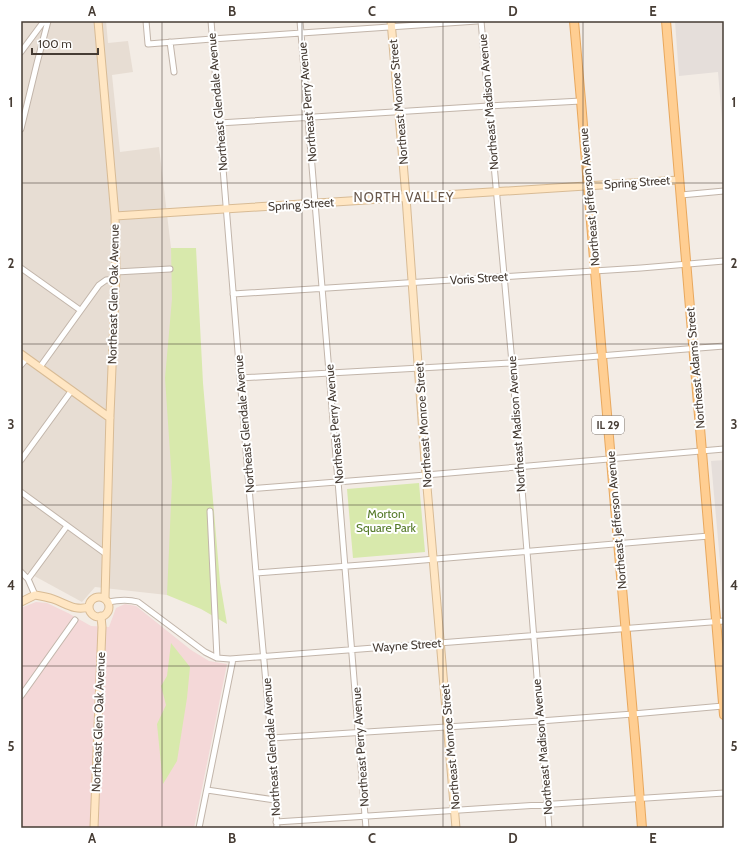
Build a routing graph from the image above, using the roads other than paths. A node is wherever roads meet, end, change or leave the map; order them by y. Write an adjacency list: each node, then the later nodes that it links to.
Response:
1 (44, 21): 15 (street)
2 (48, 21): 22 (street)
3 (98, 21): 31 (street, Northeast Glen Oak Avenue)
4 (146, 21): 14 (street)
5 (211, 21): 13 (street, Northeast Glendale Avenue)
6 (300, 21): 12 (street, Northeast Perry Avenue)
7 (477, 21): 11 (street)
8 (481, 21): 18 (street, Northeast Madison Avenue)
9 (574, 21): 17 (main road, Northeast Jefferson Avenue / IL 29)
10 (666, 21): 23 (main road, Northeast Adams Street)
11 (391, 24): 12 (street); 19 (street, Northeast Monroe Street)
12 (301, 33): 13 (street); 20 (street, Northeast Perry Avenue)
13 (212, 38): 14 (street); 21 (street, Northeast Glendale Avenue)
14 (170, 42): 16 (street)
15 (21, 52)
16 (174, 72)
17 (581, 102): 18 (street); 24 (main road, Northeast Jefferson Avenue / IL 29)
18 (489, 106): 19 (street); 25 (street, Northeast Madison Avenue)
19 (399, 112): 20 (street); 28 (street, Northeast Monroe Street)
20 (308, 118): 21 (street); 29 (street, Northeast Perry Avenue)
21 (219, 123): 30 (street, Northeast Glendale Avenue)
22 (21, 129)
23 (680, 180): 24 (street, Spring Street); 27 (main road, Northeast Adams Street)
24 (588, 186): 25 (street, Spring Street); 36 (main road, Northeast Jefferson Avenue / IL 29)
25 (496, 191): 28 (street, Spring Street); 38 (street, Northeast Madison Avenue)
26 (724, 191): 27 (street, Spring Street)
27 (681, 195): 33 (main road, Northeast Adams Street)
28 (406, 197): 29 (street, Spring Street); 39 (street, Northeast Monroe Street)
29 (315, 203): 30 (street, Spring Street); 40 (street, Northeast Perry Avenue)
30 (226, 209): 31 (street, Spring Street); 41 (street, Northeast Glendale Avenue)
31 (115, 216): 37 (street, Northeast Glen Oak Avenue)
32 (724, 261): 33 (street, Voris Street)
33 (687, 264): 36 (street, Voris Street); 44 (main road, Northeast Adams Street)
34 (21, 268): 42 (street)
35 (170, 269): 37 (street)
36 (595, 270): 38 (street, Voris Street); 46 (main road, Northeast Jefferson Avenue / IL 29)
37 (116, 276): 42 (street); 54 (street, Northeast Glen Oak Avenue)
38 (504, 276): 39 (street, Voris Street); 47 (street, Northeast Madison Avenue)
39 (412, 283): 40 (street, Voris Street); 50 (street, Northeast Monroe Street)
40 (322, 288): 41 (street, Voris Street); 51 (street, Northeast Perry Avenue)
41 (233, 294): 52 (street, Northeast Glendale Avenue)
42 (80, 310): 49 (street)
43 (724, 346): 44 (street)
44 (694, 348): 46 (street); 58 (main road, Northeast Adams Street)
45 (24, 356): 48 (street); 49 (street)
46 (602, 356): 47 (street); 59 (main road, Northeast Jefferson Avenue / IL 29)
47 (512, 363): 50 (street); 61 (street, Northeast Madison Avenue)
48 (21, 365)
49 (40, 367): 53 (street)
50 (418, 369): 51 (street); 62 (street, Northeast Monroe Street)
51 (329, 373): 52 (street); 63 (street, Northeast Perry Avenue)
52 (240, 378): 64 (street, Northeast Glendale Avenue)
53 (72, 390): 55 (street); 60 (street)
54 (110, 394): 55 (street); 56 (street, Northeast Glen Oak Avenue)
55 (85, 400): 56 (street)
56 (110, 418): 71 (street, Northeast Glen Oak Avenue)
57 (724, 449): 58 (street)
58 (702, 451): 59 (street); 68 (main road, Northeast Adams Street)
59 (611, 459): 61 (street); 69 (main road, Northeast Jefferson Avenue / IL 29)
60 (21, 460)
61 (519, 466): 62 (street); 70 (street, Northeast Madison Avenue)
62 (426, 475): 63 (street); 72 (street, Northeast Monroe Street)
63 (338, 482): 64 (street); 73 (street, Northeast Perry Avenue)
64 (249, 489): 76 (street, Northeast Glendale Avenue)
65 (21, 492): 67 (street)
66 (210, 511): 91 (street)
67 (67, 526): 71 (street); 77 (street)
68 (709, 536): 69 (street); 85 (main road, Northeast Adams Street)
69 (618, 544): 70 (street); 86 (main road, Northeast Jefferson Avenue / IL 29)
70 (526, 551): 72 (street); 87 (street, Northeast Madison Avenue)
71 (106, 554): 74 (street, Northeast Glen Oak Avenue)
72 (434, 560): 73 (street); 88 (street, Northeast Monroe Street)
73 (345, 567): 76 (street); 89 (street, Northeast Perry Avenue)
74 (105, 568): 79 (street, Northeast Glen Oak Avenue); 80 (street, Northeast Glen Oak Avenue)
75 (21, 572): 77 (street)
76 (256, 573): 90 (street, Northeast Glendale Avenue)
77 (28, 579): 78 (street)
78 (34, 595): 81 (street); 82 (street)
79 (96, 597): 80 (street); 82 (street)
80 (107, 600): 83 (street); 91 (street, Wayne Street)
81 (21, 602)
82 (89, 607): 83 (street)
83 (101, 616): 109 (street, Northeast Glen Oak Avenue)
84 (75, 620): 93 (street)
85 (720, 621): 86 (street, Wayne Street); 94 (main road, Northeast Adams Street)
86 (626, 629): 87 (street, Wayne Street); 95 (main road, Northeast Jefferson Avenue / IL 29)
87 (533, 636): 88 (street, Wayne Street); 97 (street, Northeast Madison Avenue)
88 (441, 643): 89 (street, Wayne Street); 98 (street, Northeast Monroe Street)
89 (352, 649): 90 (street, Wayne Street); 99 (street, Northeast Perry Avenue)
90 (263, 656): 92 (street, Wayne Street); 100 (street, Northeast Glendale Avenue)
91 (217, 658): 92 (street, Wayne Street)
92 (233, 659): 101 (street)
93 (21, 696)
94 (724, 710): 95 (street); 96 (main road, Northeast Adams Street)
95 (633, 714): 97 (street); 103 (main road, Northeast Jefferson Avenue / IL 29)
96 (724, 715)
97 (540, 720): 98 (street); 105 (street, Northeast Madison Avenue)
98 (448, 726): 99 (street); 106 (street, Northeast Monroe Street)
99 (358, 732): 100 (street); 107 (street, Northeast Perry Avenue)
100 (271, 738): 104 (street, Northeast Glendale Avenue)
101 (207, 790): 104 (street); 110 (street)
102 (724, 793): 103 (street)
103 (640, 799): 105 (street); 115 (main road, Northeast Jefferson Avenue / IL 29)
104 (275, 800): 108 (street, Northeast Glendale Avenue)
105 (547, 804): 106 (street); 114 (street, Northeast Madison Avenue)
106 (455, 810): 107 (street); 113 (street, Northeast Monroe Street)
107 (365, 816): 108 (street); 112 (street, Northeast Perry Avenue)
108 (276, 822): 111 (street, Northeast Glendale Avenue)
109 (94, 828)
110 (199, 828)
111 (277, 828)
112 (366, 828)
113 (456, 828)
114 (549, 828)
115 (642, 828)

